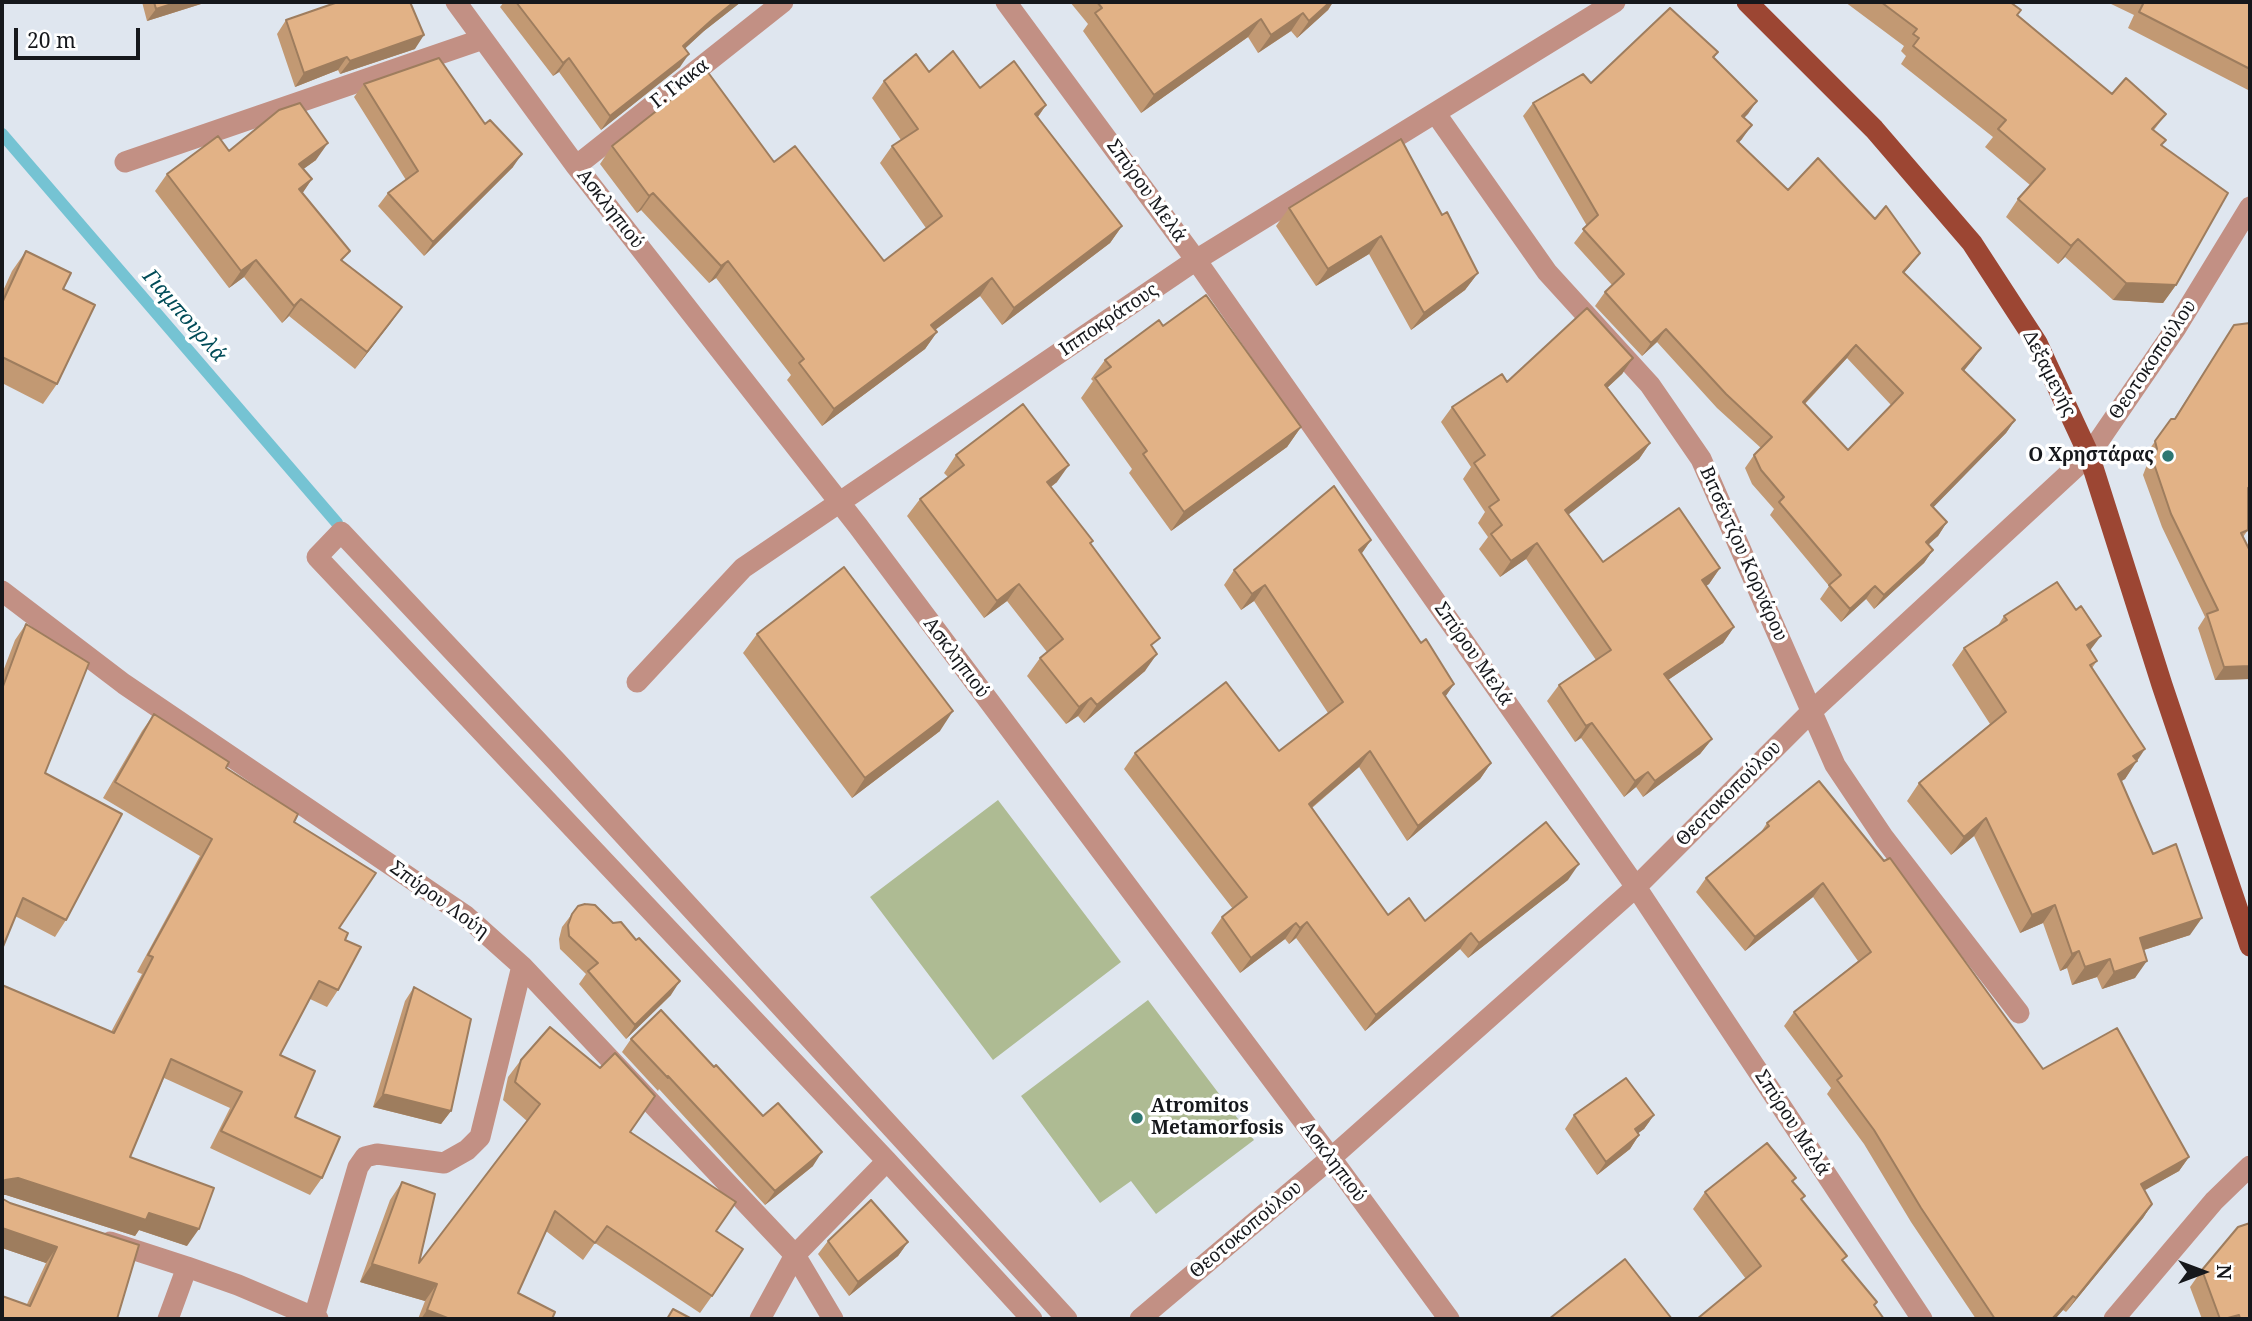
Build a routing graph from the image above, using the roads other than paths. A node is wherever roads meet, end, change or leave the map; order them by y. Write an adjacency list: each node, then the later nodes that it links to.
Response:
1 (456, 2): 6 (street, Ασκληπιού)
2 (783, 2): 9 (street, Γ. Γκικα)
3 (1006, 2): 11 (street, Σπύρου Μελά)
4 (1615, 2): 7 (street, Ιπποκράτους)
5 (1747, 2): 12 (main road, Δεξαμενής)
6 (483, 39): 8 (street); 9 (street, Ασκληπιού)
7 (1436, 114): 11 (street, Ιπποκράτους); 16 (street, Βιτσέντζου Κορνάρου)
8 (125, 162)
9 (576, 166): 13 (street, Ασκληπιού)
10 (2250, 207): 12 (street, Θεοτοκοπούλου)
11 (1196, 260): 13 (street, Ιπποκράτους); 17 (street, Σπύρου Μελά)
12 (2089, 455): 16 (street, Θεοτοκοπούλου); 18 (main road, Δεξαμενής)
13 (840, 503): 15 (street, Ιπποκράτους); 21 (street, Ασκληπιού)
14 (2, 592): 19 (street, Σπύρου Λούη)
15 (637, 682)
16 (1813, 710): 17 (street, Θεοτοκοπούλου); 20 (street, Βιτσέντζου Κορνάρου)
17 (1636, 887): 21 (street, Θεοτοκοπούλου); 35 (street, Σπύρου Μελά)
18 (2250, 946)
19 (522, 966): 25 (street, Σπύρου Λούη); 27 (street)
20 (2019, 1013)
21 (1331, 1158): 33 (street, Θεοτοκοπούλου); 34 (street, Ασκληπιού)
22 (887, 1161): 25 (street); 31 (street); 32 (street)
23 (2250, 1166): 36 (street)
24 (94, 1237): 26 (street)
25 (794, 1255): 29 (street); 30 (street, Σπύρου Λούη)
26 (187, 1267): 27 (street); 28 (street)
27 (316, 1318)
28 (168, 1319)
29 (760, 1319)
30 (833, 1319)
31 (1032, 1319)
32 (1067, 1319)
33 (1140, 1319)
34 (1448, 1319)
35 (1922, 1319)
36 (2114, 1319)

